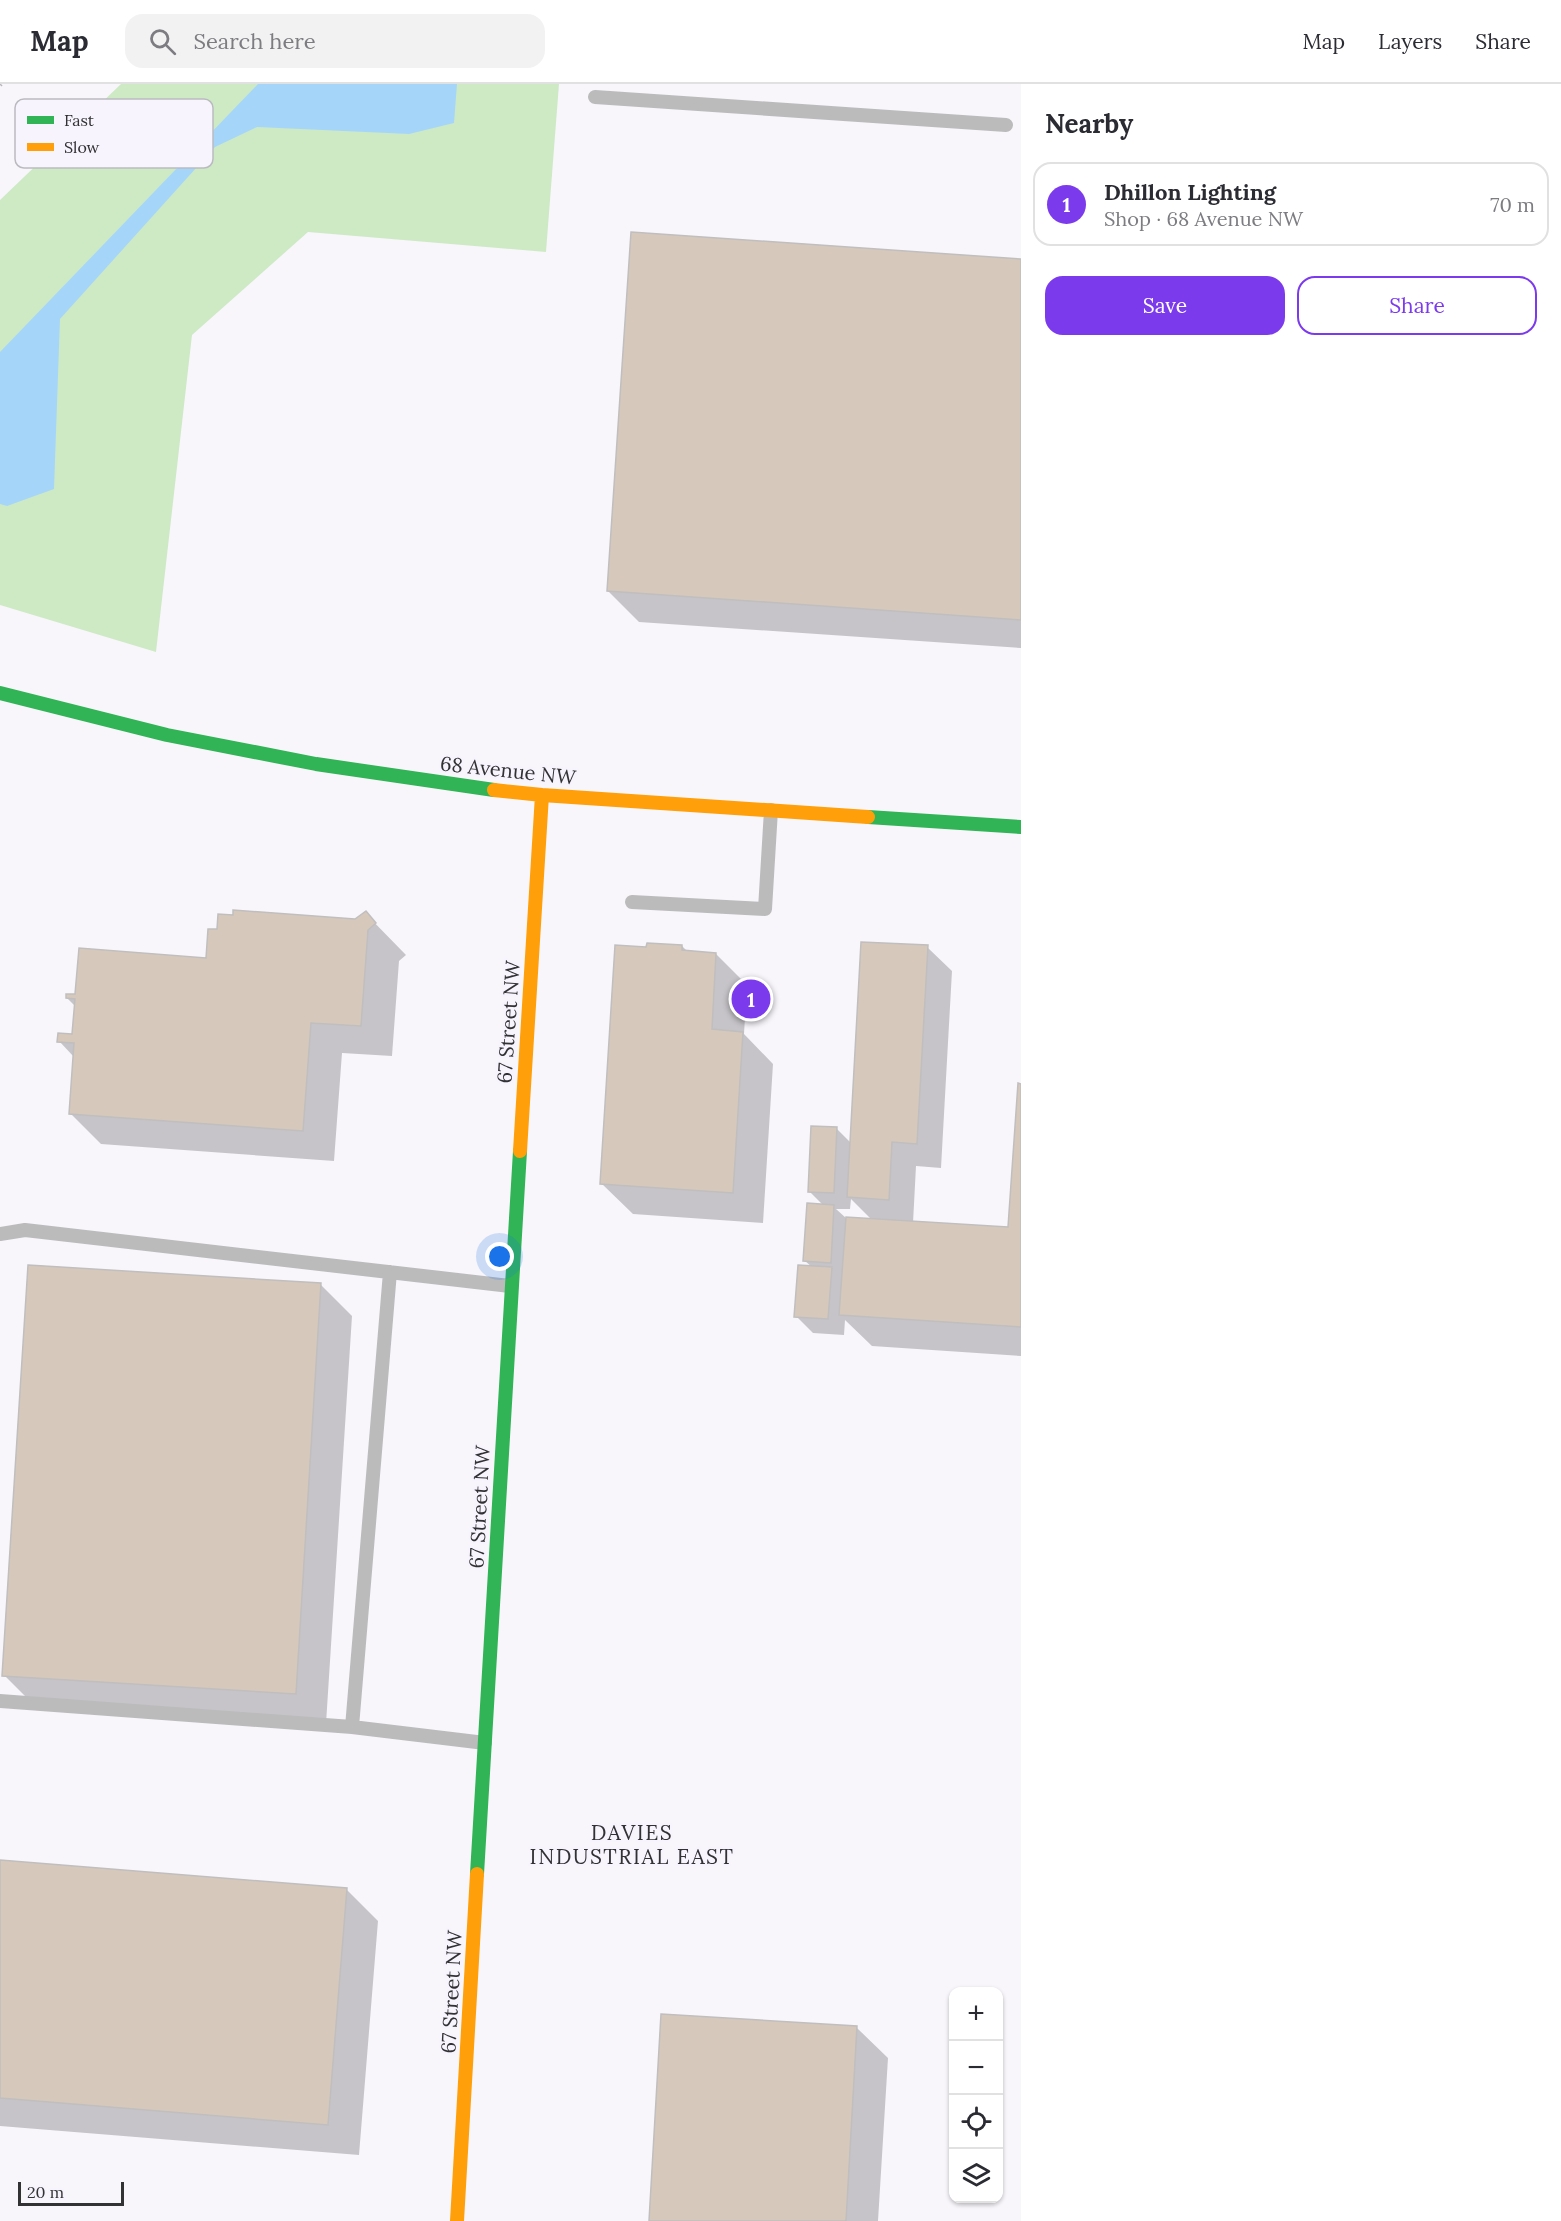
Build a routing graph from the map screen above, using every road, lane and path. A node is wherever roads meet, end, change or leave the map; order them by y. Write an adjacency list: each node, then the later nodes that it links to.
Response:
1 (595, 97): 2 (lane)
2 (1006, 124)
3 (0, 693): 4 (street, 68 Avenue NW)
4 (542, 795): 5 (street, 68 Avenue NW); 10 (street, 67 Street NW)
5 (771, 810): 6 (street, 68 Avenue NW); 7 (lane)
6 (1021, 827)
7 (632, 902)
8 (0, 1234): 9 (lane)
9 (390, 1272): 10 (lane); 12 (lane)
10 (511, 1286): 13 (street, 67 Street NW)
11 (0, 1701): 12 (lane)
12 (352, 1727): 13 (lane)
13 (485, 1743): 14 (street, 67 Street NW)
14 (458, 2221)

